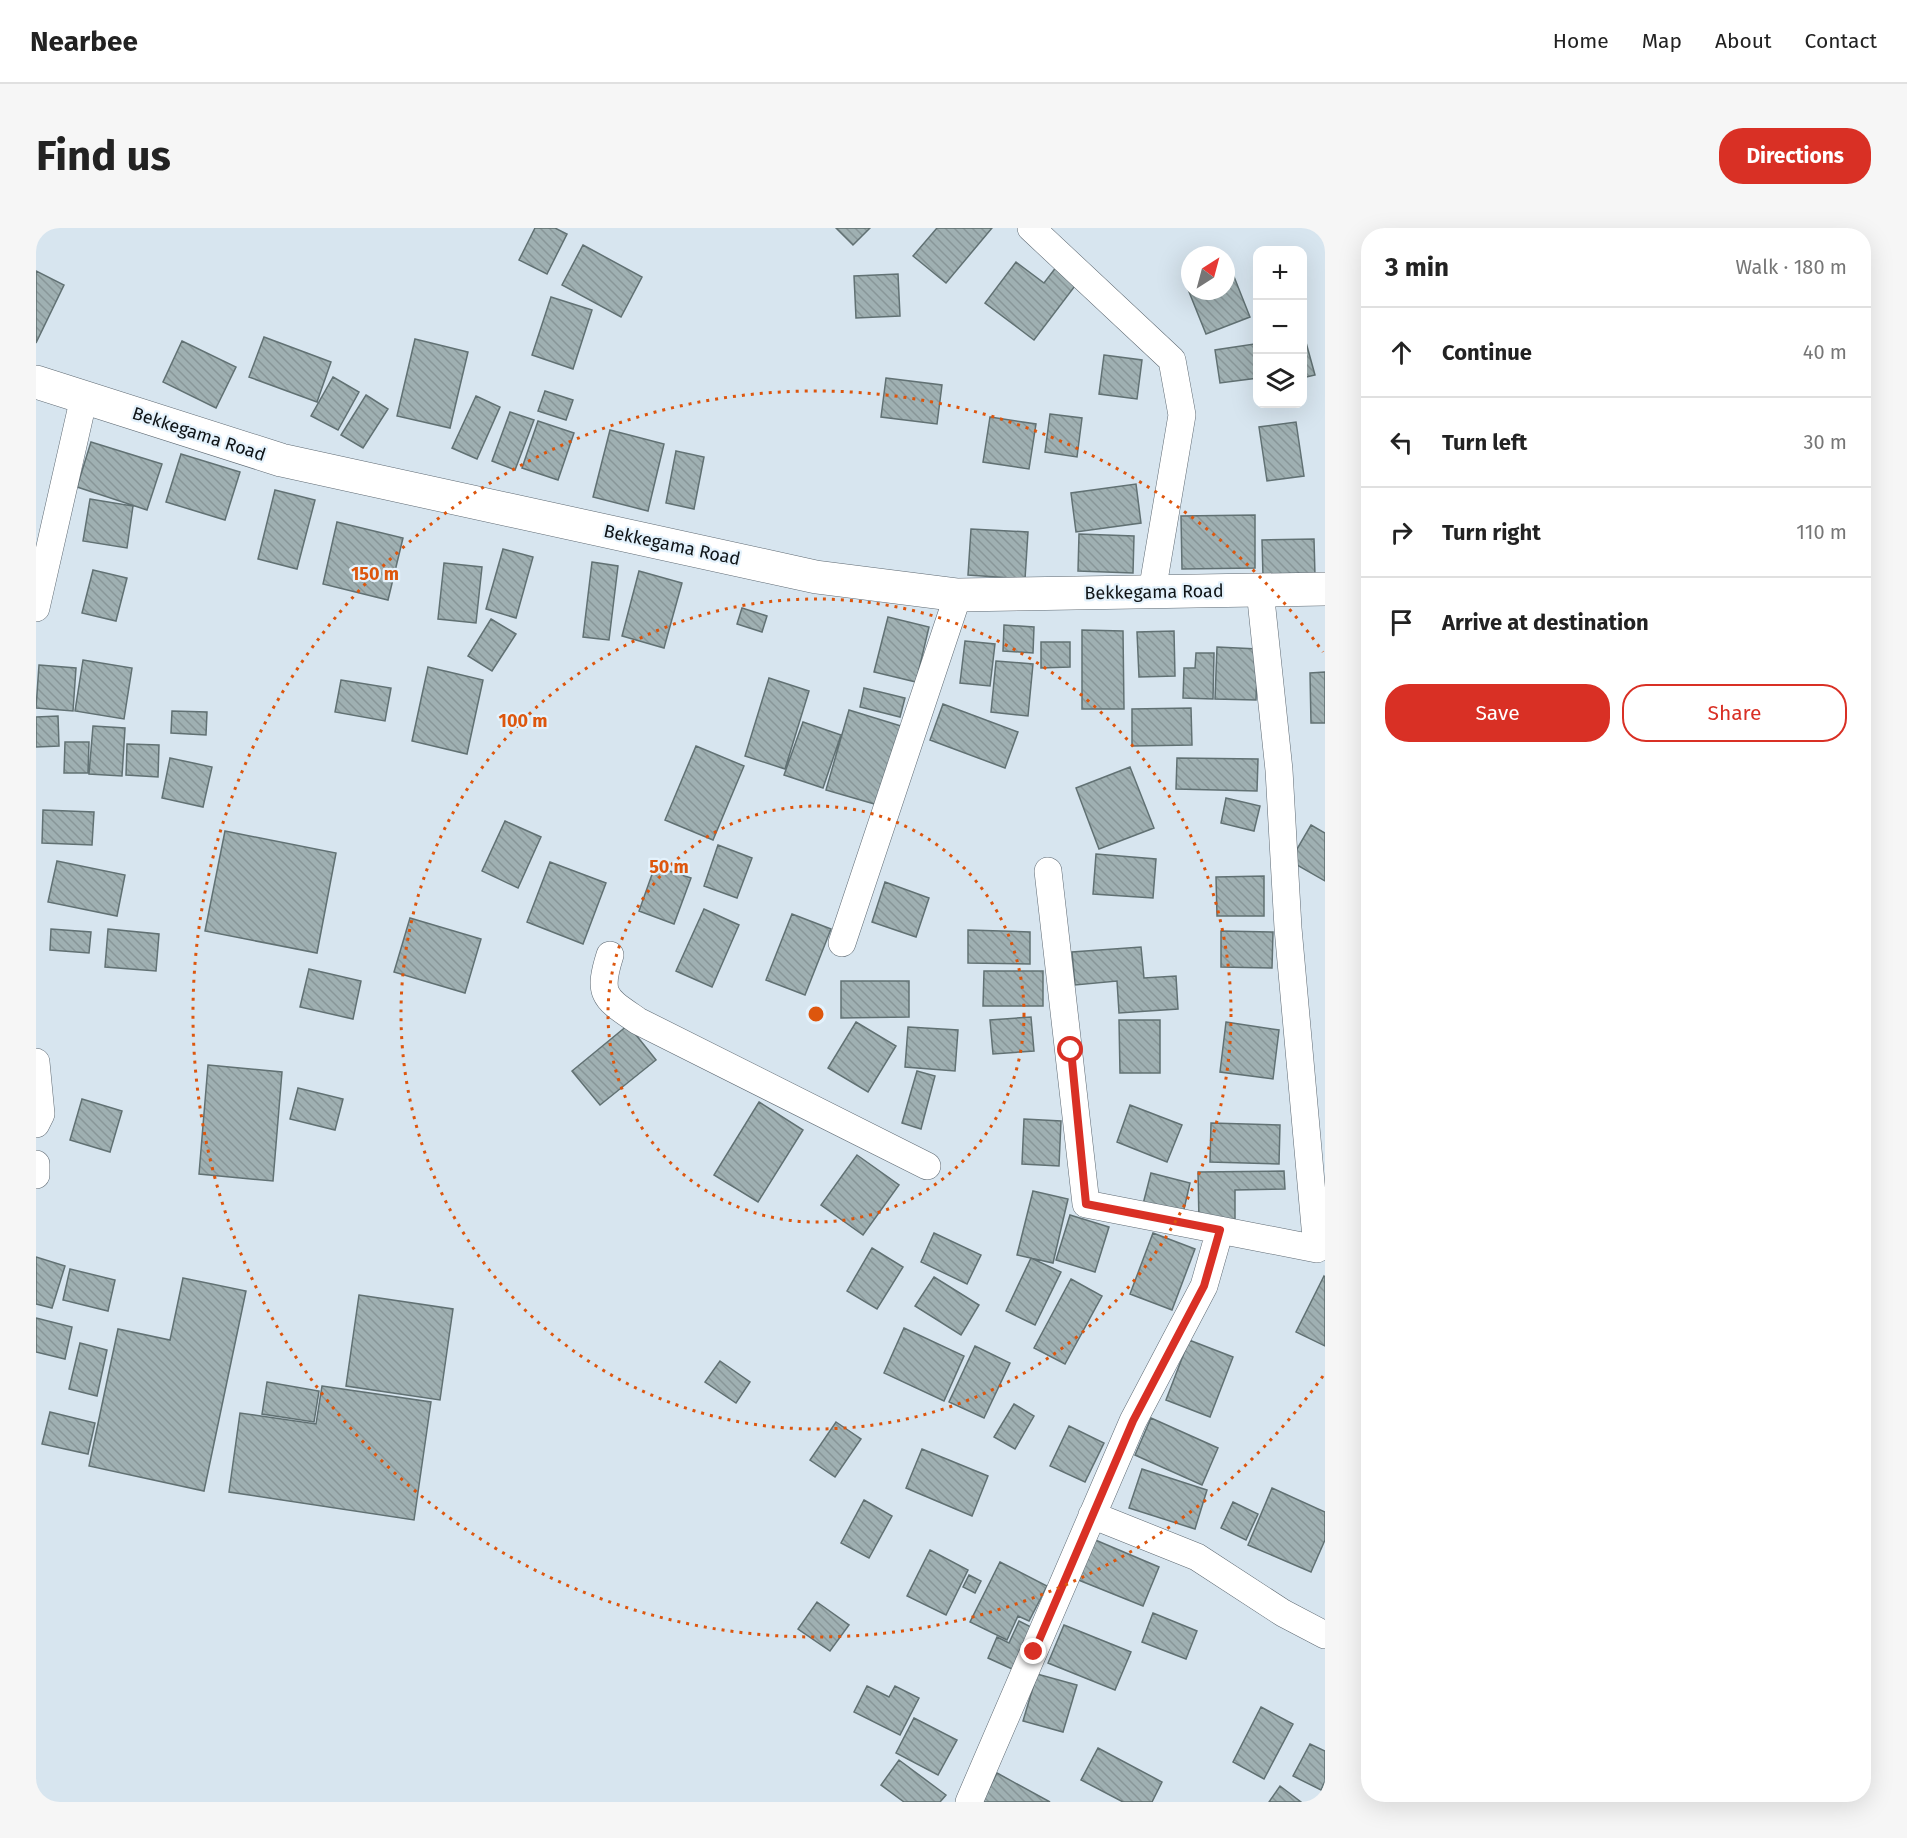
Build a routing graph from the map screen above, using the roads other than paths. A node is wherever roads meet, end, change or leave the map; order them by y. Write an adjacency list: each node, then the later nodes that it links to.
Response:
1 (1031, 228): 6 (street)
2 (36, 382): 3 (street, Bekkegama Road)
3 (84, 398): 7 (street, Bekkegama Road); 8 (street)
4 (1325, 589): 5 (street, Bekkegama Road)
5 (1260, 590): 6 (street, Bekkegama Road); 17 (street)
6 (1152, 592): 7 (street, Bekkegama Road)
7 (958, 595): 10 (street)
8 (36, 608)
9 (1048, 871): 17 (street)
10 (843, 943)
11 (610, 955): 15 (street)
12 (36, 1062): 13 (street)
13 (36, 1124)
14 (36, 1164): 16 (street)
15 (927, 1166)
16 (36, 1175)
17 (1220, 1230): 18 (street)
18 (1092, 1515): 19 (street); 20 (street)
19 (1325, 1635)
20 (969, 1802)

